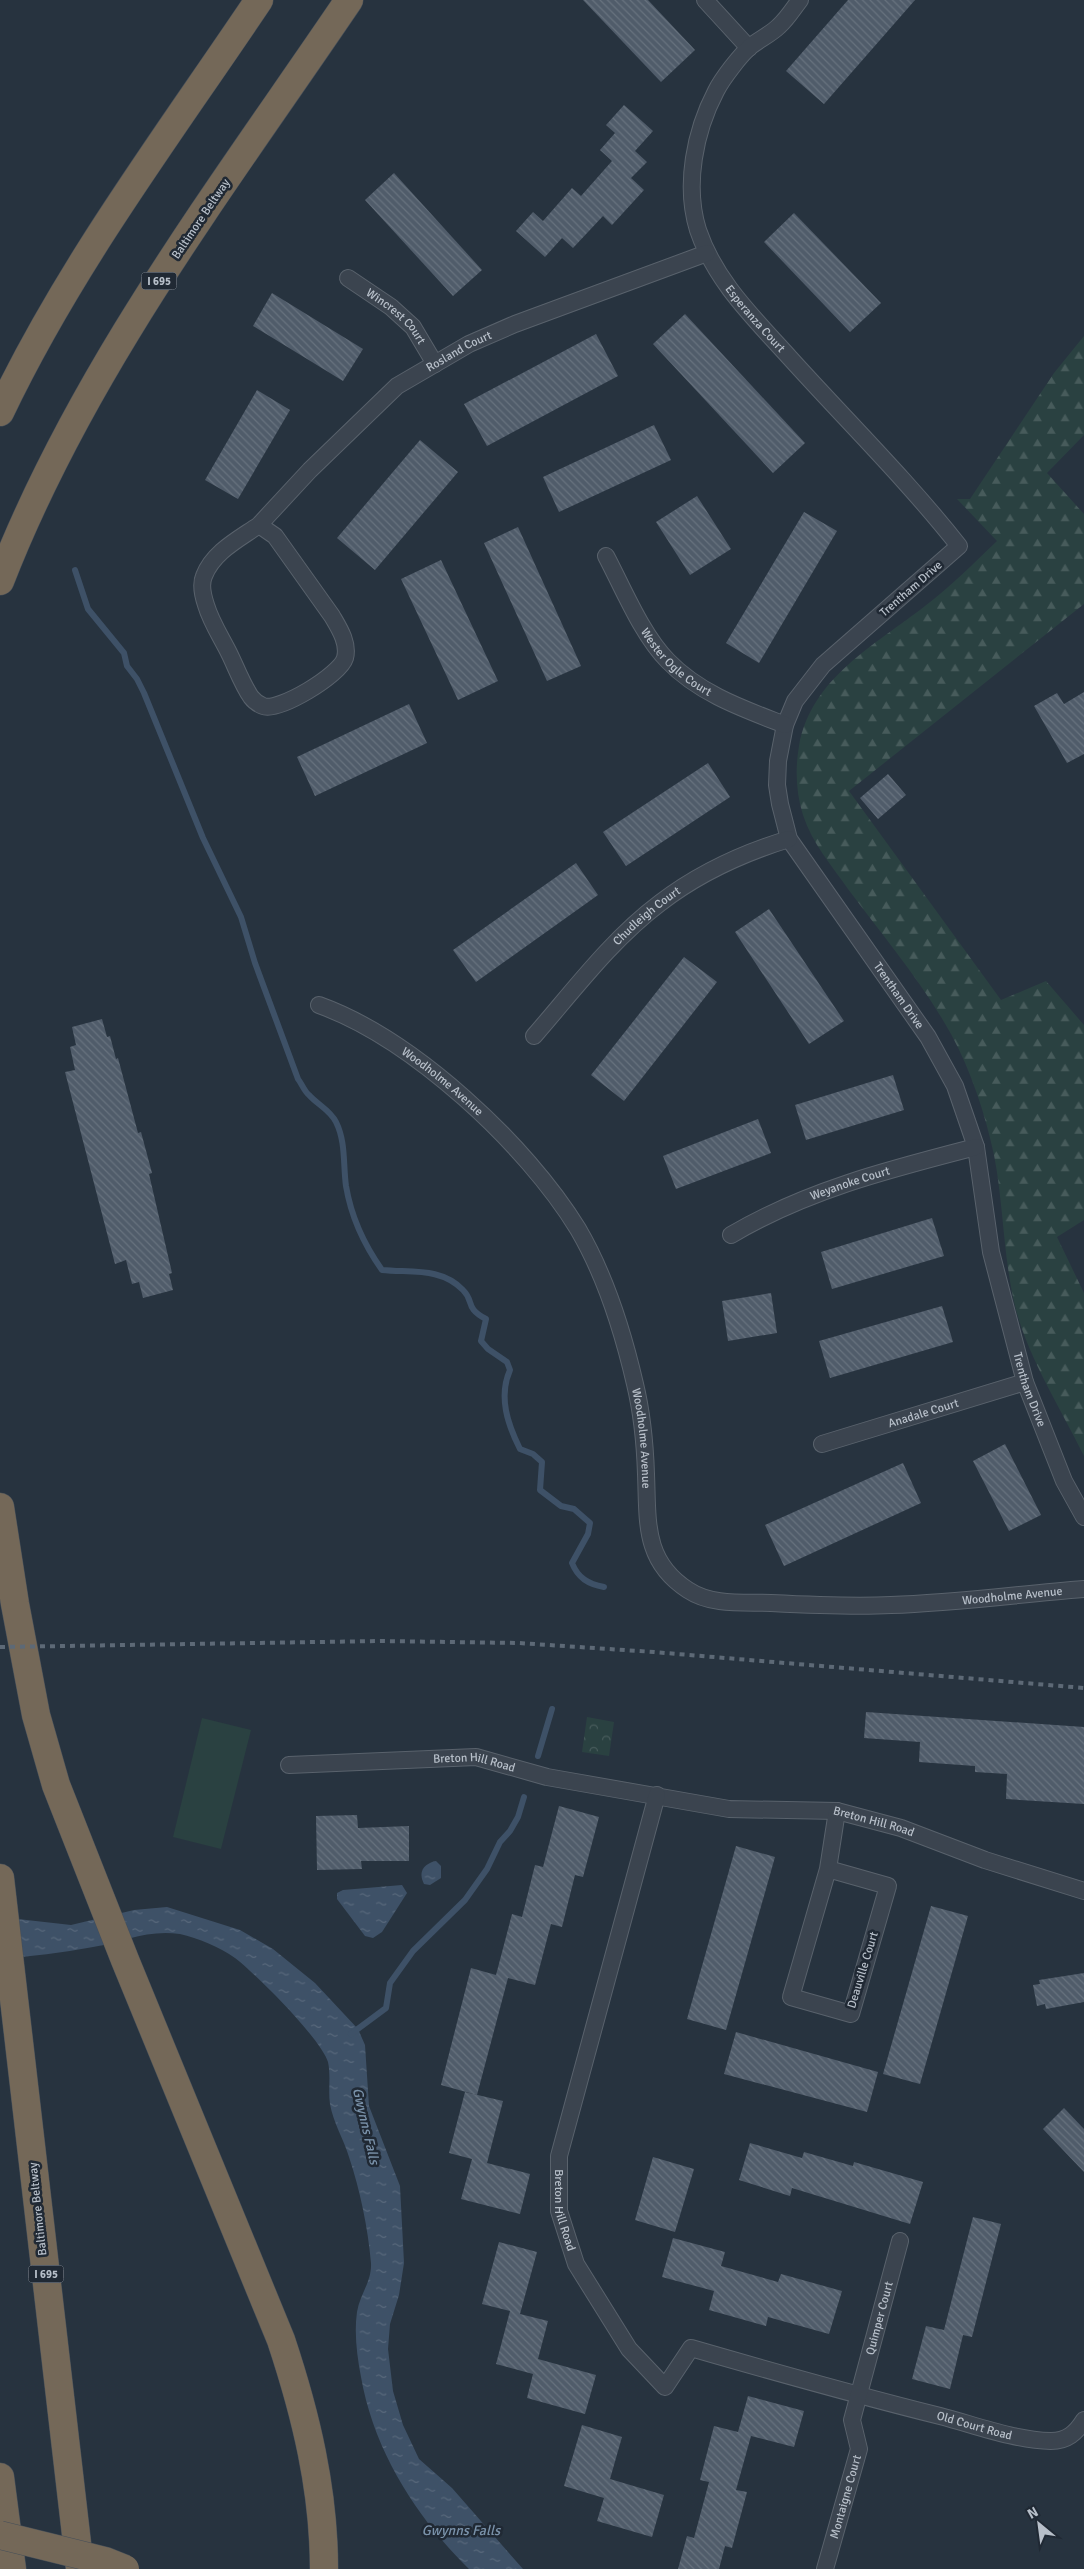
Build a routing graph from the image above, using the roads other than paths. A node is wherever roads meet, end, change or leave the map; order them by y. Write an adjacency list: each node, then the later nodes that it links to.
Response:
1 (259, 0): 9 (highway)
2 (349, 0): 13 (highway, Baltimore Beltway / I 695)
3 (704, 0): 5 (street)
4 (800, 0): 5 (street, Esperanza Court)
5 (749, 48): 6 (street, Esperanza Court)
6 (707, 253): 8 (street, Rosland Court); 11 (street, Esperanza Court)
7 (348, 278): 8 (street, Wincrest Court)
8 (435, 364): 10 (street, Rosland Court)
9 (0, 412)
10 (259, 525): 10 (street, Rosland Court)
11 (959, 546): 14 (street, Trentham Drive)
12 (606, 556): 14 (street, Wester Ogle Court)
13 (0, 581)
14 (785, 725): 15 (street, Trentham Drive)
15 (790, 839): 17 (street, Chudleigh Court); 18 (street, Trentham Drive)
16 (319, 1005): 24 (street, Woodholme Avenue)
17 (534, 1036)
18 (976, 1147): 19 (street, Weyanoke Court); 20 (street, Trentham Drive)
19 (731, 1234)
20 (1026, 1382): 21 (street, Anadale Court); 23 (street, Trentham Drive)
21 (822, 1444)
22 (0, 1507): 39 (highway)
23 (1084, 1517)
24 (1084, 1589)
25 (289, 1765): 26 (street, Breton Hill Road)
26 (656, 1794): 27 (street, Breton Hill Road); 32 (street, Breton Hill Road)
27 (837, 1811): 28 (street, Deauville Court); 30 (street, Breton Hill Road)
28 (828, 1869): 28 (street, Deauville Court)
29 (0, 1878): 37 (highway, Baltimore Beltway / I 695)
30 (1084, 1891)
31 (900, 2241): 32 (street, Quimper Court)
32 (858, 2396): 33 (street, Old Court Road); 40 (street, Montaigne Court)
33 (1084, 2420)
34 (0, 2477): 36 (highway)
35 (0, 2535): 38 (highway, bridge)
36 (12, 2569)
37 (80, 2569)
38 (125, 2569)
39 (324, 2569)
40 (825, 2569)

